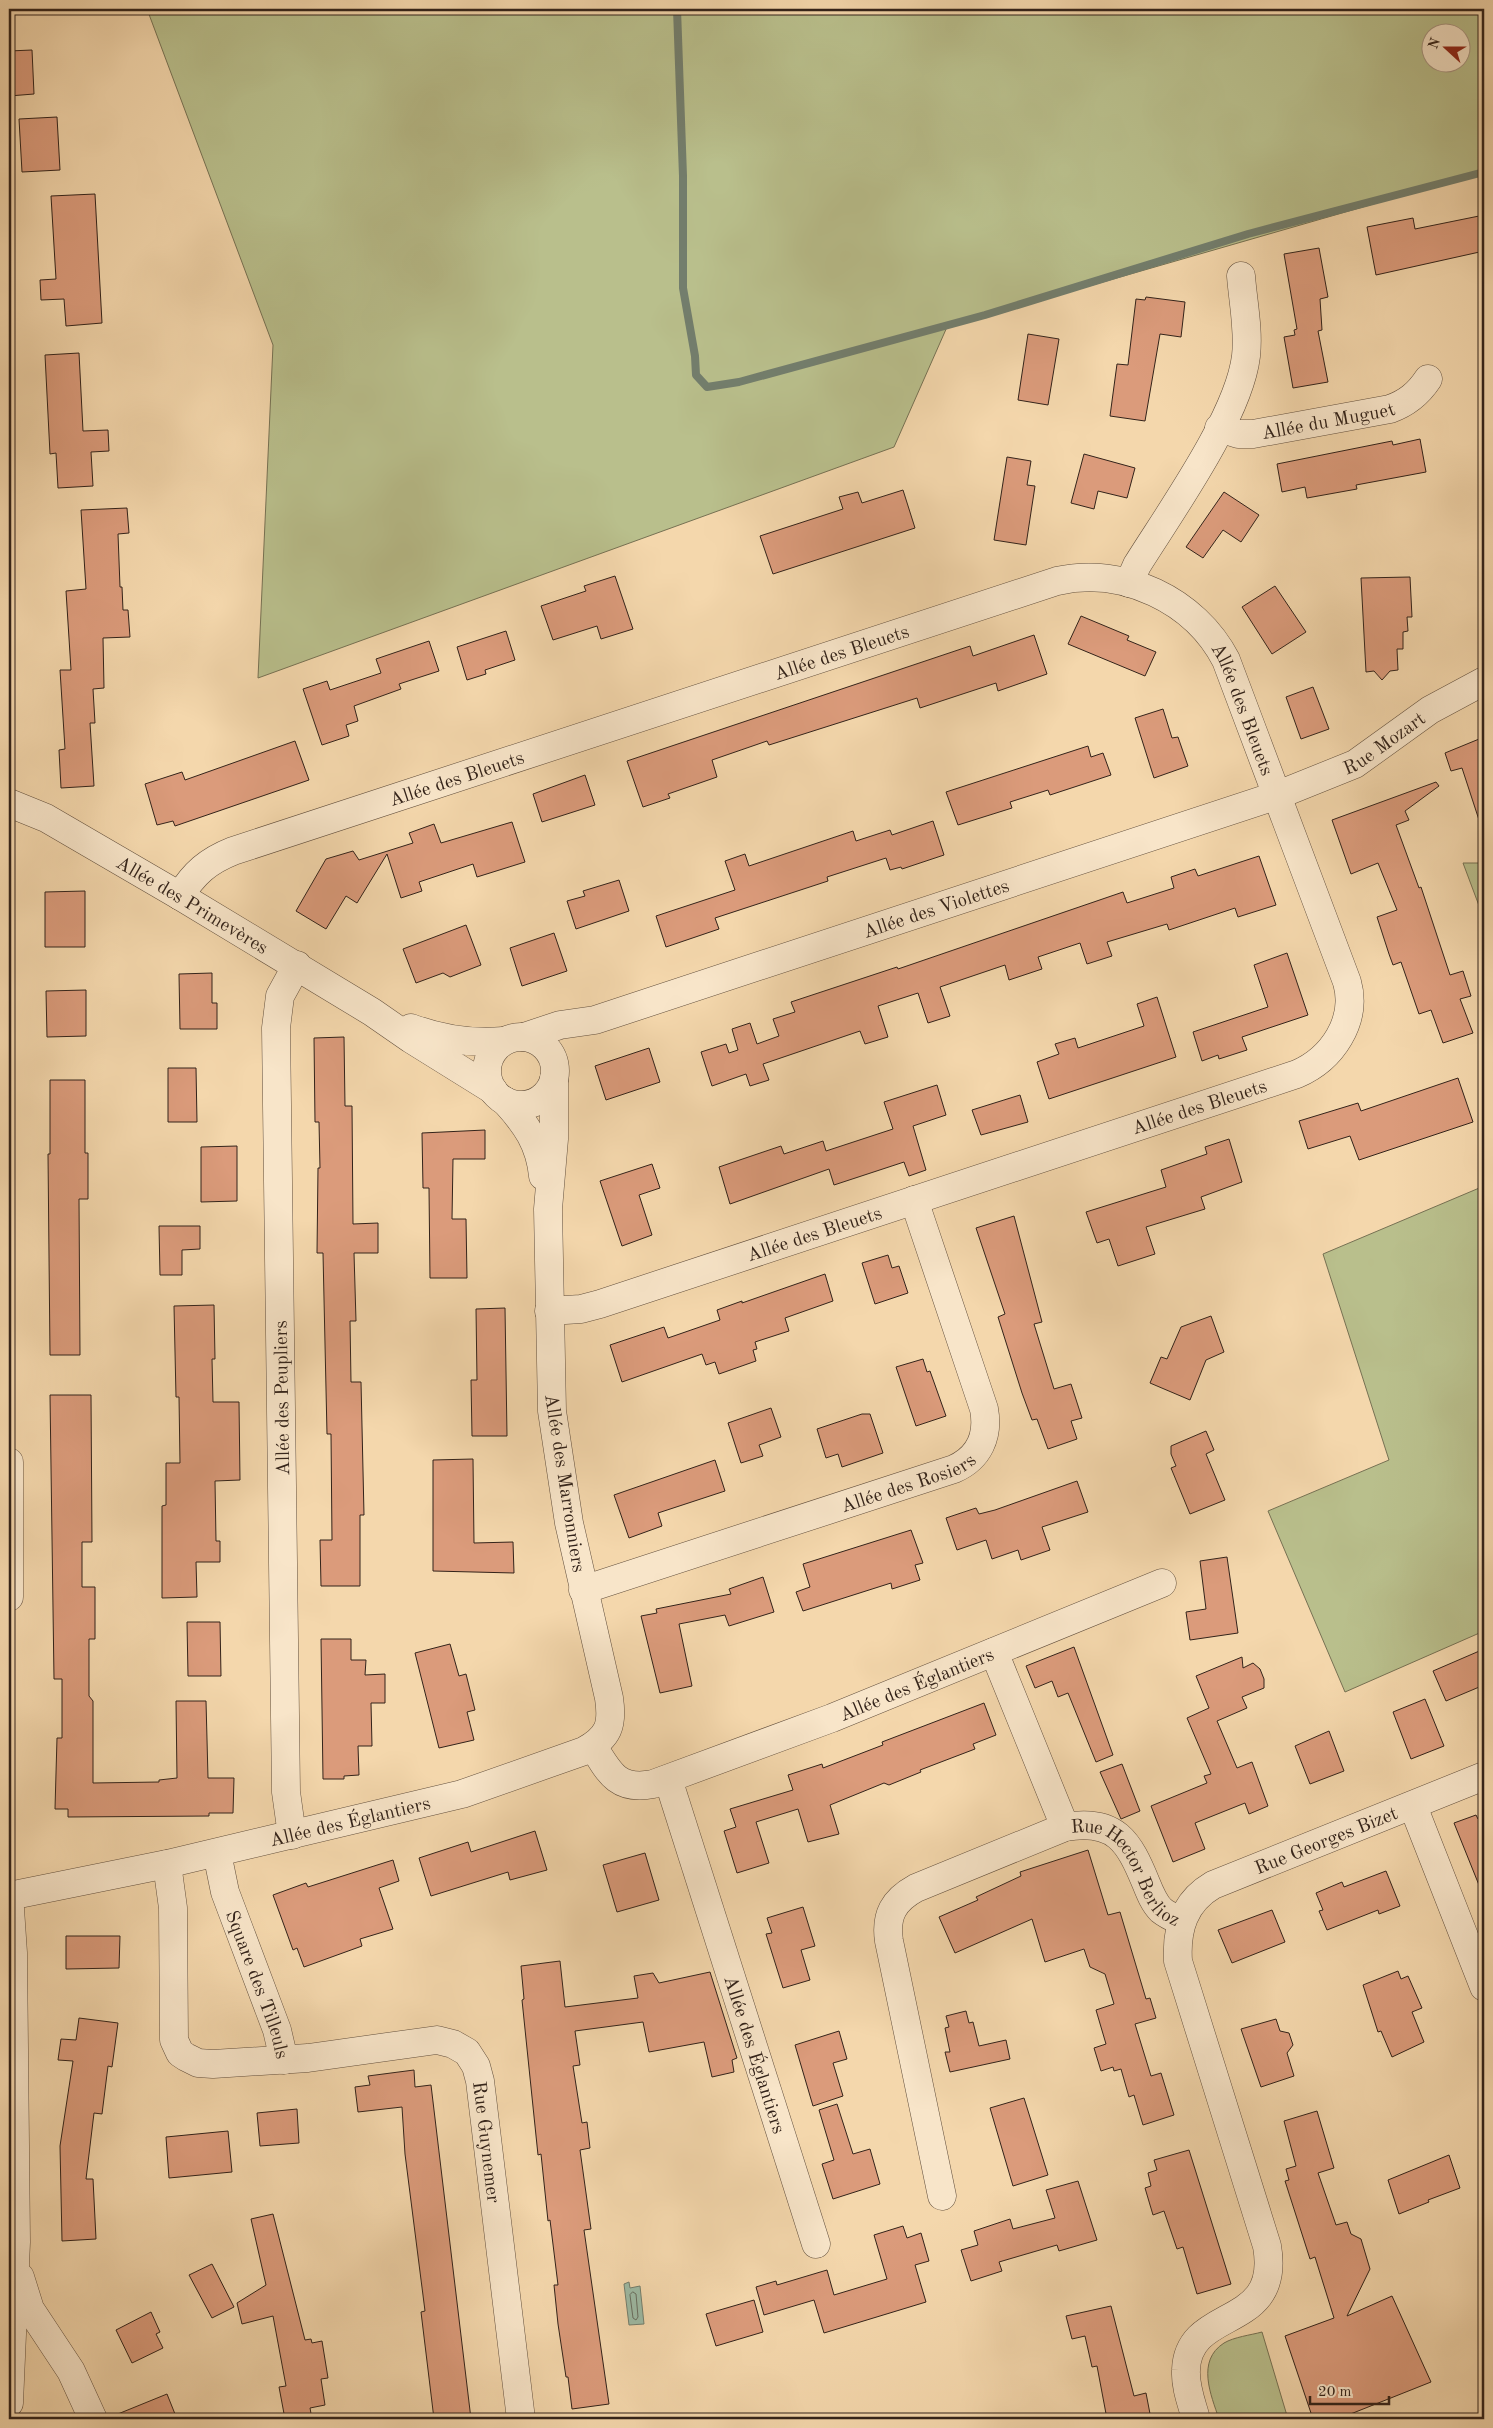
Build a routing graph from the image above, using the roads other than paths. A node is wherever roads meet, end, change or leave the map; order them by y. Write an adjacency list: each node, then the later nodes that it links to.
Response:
1 (1241, 276): 3 (street)
2 (1428, 379): 3 (street, Allée du Muguet)
3 (1219, 428): 4 (street)
4 (1129, 583): 6 (street, Allée des Bleuets); 8 (street, Allée des Bleuets)
5 (1484, 681): 6 (street, Rue Mozart)
6 (1278, 795): 11 (street, Allée des Violettes); 15 (street, Allée des Bleuets)
7 (9, 803): 8 (street, Allée des Primevères)
8 (180, 896): 9 (street, Allée des Primevères)
9 (296, 965): 10 (street, Allée des Primevères); 28 (street, Allée des Peupliers)
10 (372, 1012): 12 (street, Allée des Primevères); 14 (street, Allée des Primevères)
11 (595, 1020): 12 (street, Allée des Violettes); 13 (street, Allée des Violettes)
12 (514, 1039): 13 (street); 14 (street)
13 (555, 1072): 14 (street); 16 (street, Allée des Marronniers)
14 (499, 1095): 16 (street, Allée des Marronniers)
15 (914, 1200): 17 (street, Allée des Bleuets); 20 (street, Allée des Rosiers)
16 (548, 1209): 17 (street, Allée des Marronniers)
17 (549, 1311): 20 (street, Allée des Marronniers)
18 (9, 1462): 21 (street)
19 (1162, 1583): 22 (street, Allée des Églantiers)
20 (583, 1590): 23 (street, Allée des Marronniers)
21 (9, 1597)
22 (994, 1652): 25 (street, Allée des Églantiers); 27 (street)
23 (593, 1746): 25 (street, Allée des Églantiers); 28 (street, Allée des Églantiers)
24 (1484, 1776): 26 (street, Rue Georges Bizet)
25 (668, 1780): 37 (street, Allée des Églantiers)
26 (1413, 1806): 32 (street, Rue Georges Bizet); 33 (street)
27 (1065, 1827): 32 (street, Rue Hector Berlioz); 35 (street, Rue Hector Berlioz)
28 (292, 1835): 29 (street, Allée des Églantiers)
29 (217, 1853): 30 (street, Allée des Églantiers); 34 (street, Square des Tilleuls)
30 (167, 1864): 31 (street, Allée des Églantiers); 34 (street, Square des Tilleuls)
31 (9, 1895): 36 (street)
32 (1181, 1921): 43 (street, Rue Hector Berlioz)
33 (1484, 1987)
34 (284, 2060): 42 (street, Rue Guynemer)
35 (942, 2196)
36 (16, 2242): 38 (street); 39 (street)
37 (816, 2244)
38 (61, 2355): 39 (street); 41 (street)
39 (11, 2358): 40 (street)
40 (9, 2403)
41 (93, 2419)
42 (521, 2419)
43 (1196, 2419)

